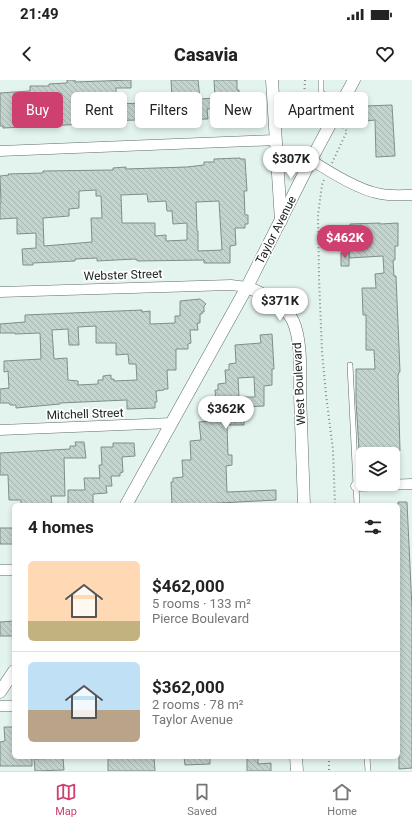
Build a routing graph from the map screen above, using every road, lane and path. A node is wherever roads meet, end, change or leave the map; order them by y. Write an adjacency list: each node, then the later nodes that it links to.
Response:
1 (272, 80): 10 (street)
2 (305, 80): 5 (path)
3 (321, 80): 6 (lane)
4 (354, 80): 7 (street, Taylor Avenue)
5 (304, 92)
6 (322, 92)
7 (348, 92)
8 (328, 128): 12 (street, Taylor Avenue)
9 (344, 128): 13 (path)
10 (276, 140): 11 (street); 15 (street)
11 (0, 151)
12 (311, 160): 13 (street); 15 (street, Taylor Avenue)
13 (328, 171): 14 (street); 27 (path)
14 (412, 195)
15 (281, 222): 16 (street, Taylor Avenue)
16 (247, 287): 17 (street, Webster Street); 19 (street, Taylor Avenue); 26 (street, West Boulevard)
17 (0, 292)
18 (350, 365): 23 (lane)
19 (172, 423): 20 (street, Mitchell Street); 25 (street, Taylor Avenue)
20 (0, 430)
21 (400, 484): 22 (street)
22 (412, 484)
23 (356, 486)
24 (356, 491): 28 (lane)
25 (127, 503)
26 (304, 503)
27 (335, 503)
28 (357, 503)
29 (0, 570): 30 (street)
30 (12, 570)
31 (12, 674): 32 (street)
32 (0, 692)
33 (0, 706): 34 (street)
34 (12, 706)
35 (296, 759): 38 (street)
36 (329, 759): 39 (path)
37 (367, 759): 40 (lane)
38 (296, 771)
39 (329, 771)
40 (368, 771)

